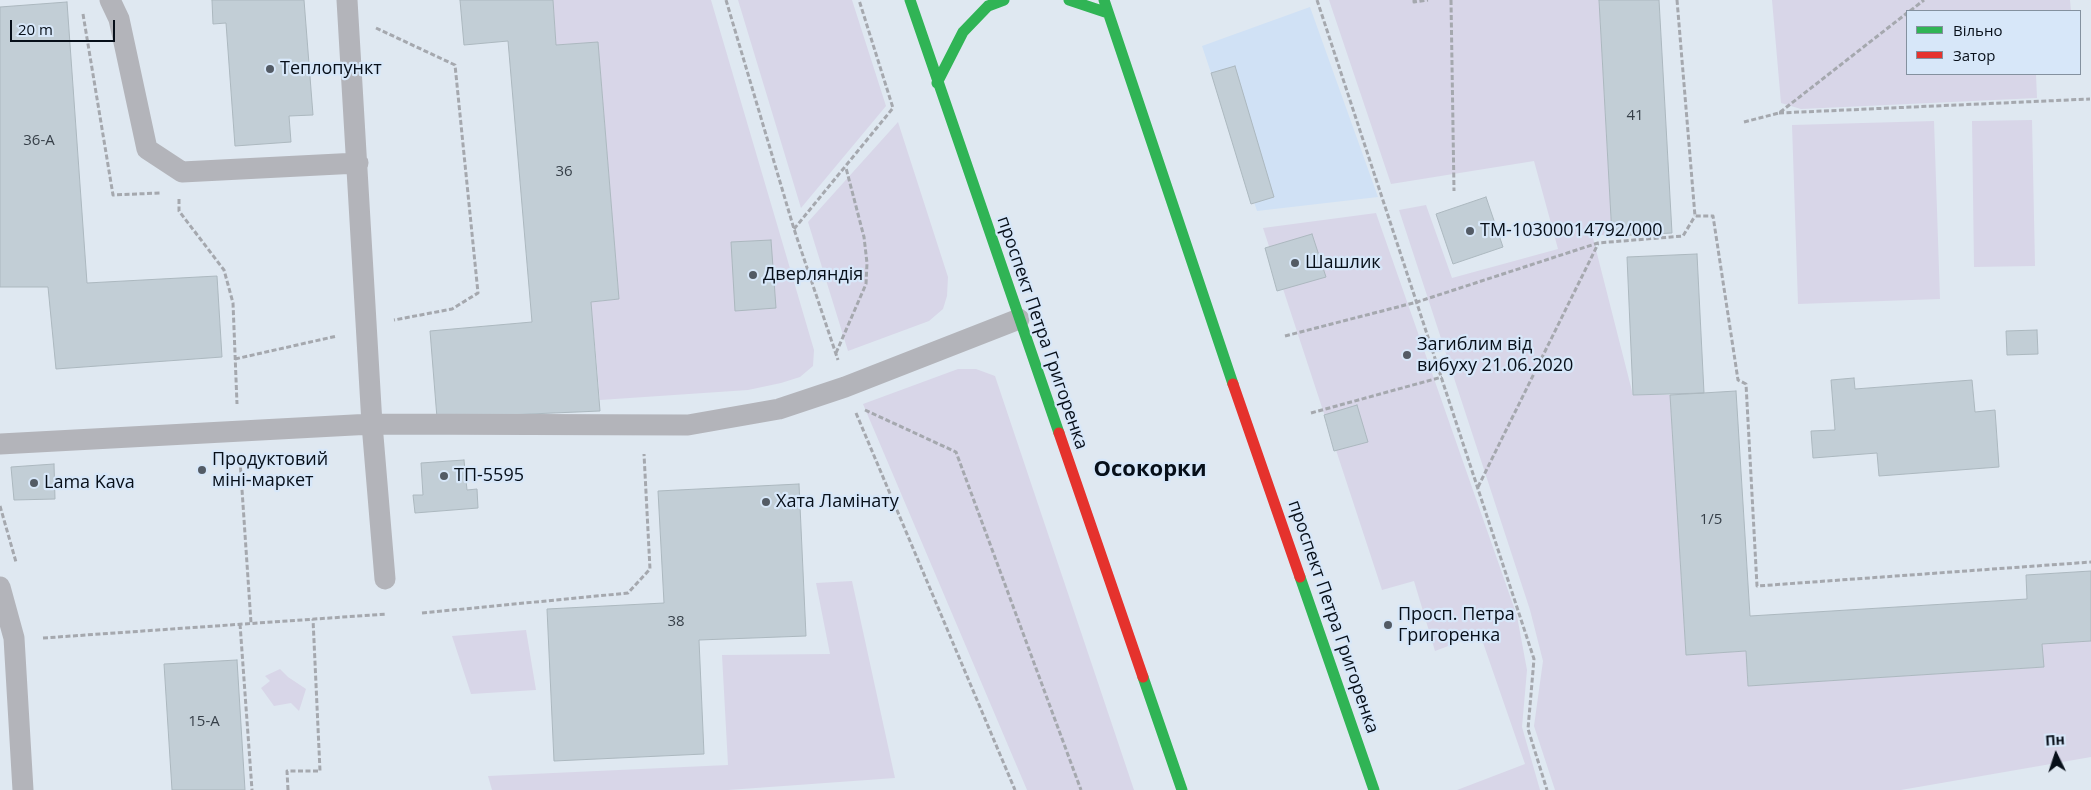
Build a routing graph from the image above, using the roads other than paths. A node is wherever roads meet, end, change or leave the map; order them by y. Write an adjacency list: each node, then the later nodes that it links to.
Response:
1 (110, 0): 9 (lane)
2 (347, 0): 9 (lane)
3 (910, 0): 8 (street, проспект Петра Григоренка)
4 (1004, 0): 8 (street)
5 (1070, 0): 7 (street)
6 (1104, 0): 7 (street, проспект Петра Григоренка)
7 (1108, 13): 17 (street, проспект Петра Григоренка)
8 (937, 83): 10 (street, проспект Петра Григоренка)
9 (358, 162): 11 (lane)
10 (1019, 318): 11 (lane); 16 (street, проспект Петра Григоренка)
11 (372, 424): 12 (lane); 13 (lane)
12 (0, 444)
13 (384, 579)
14 (0, 587): 15 (lane)
15 (23, 790)
16 (1182, 790)
17 (1374, 790)

